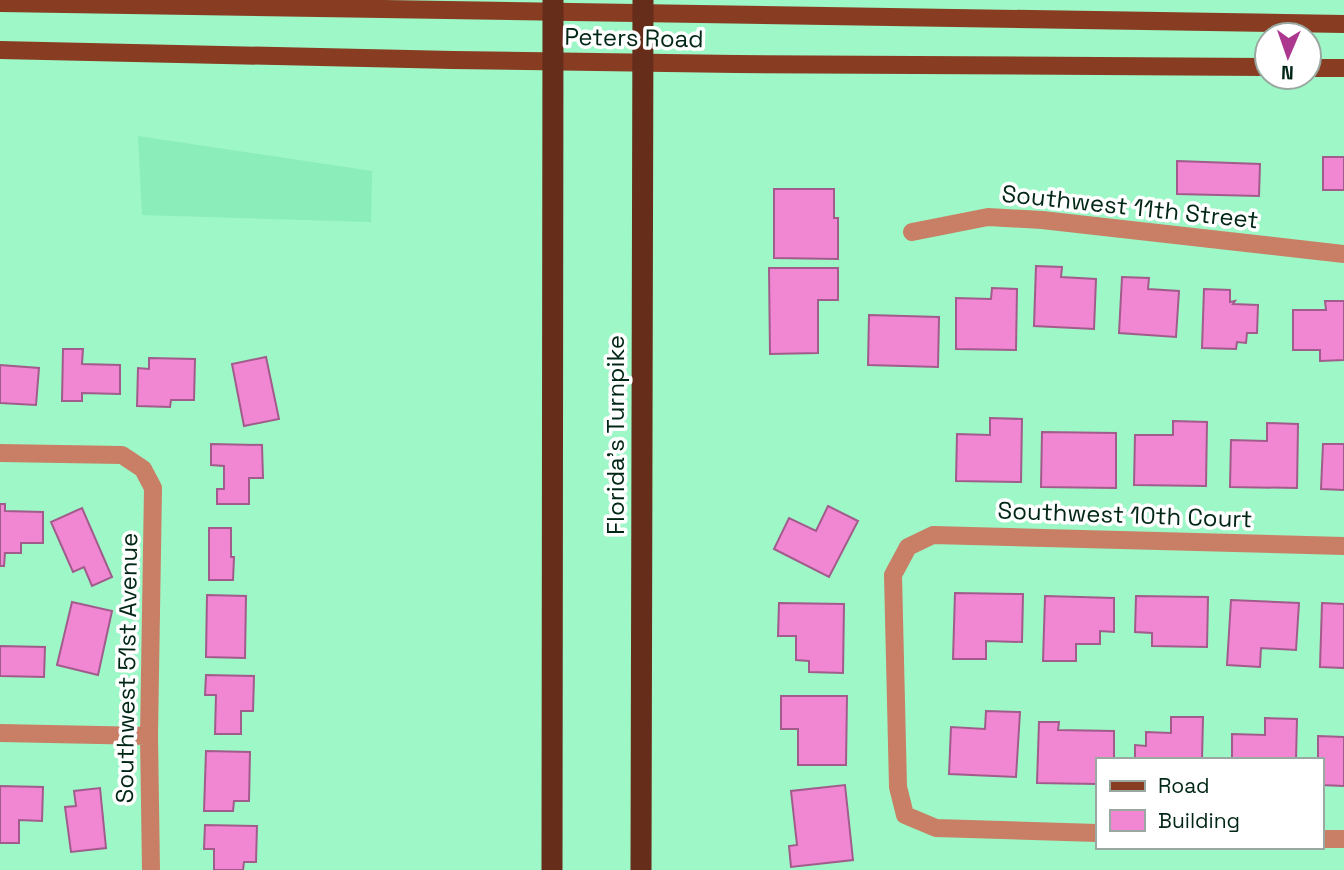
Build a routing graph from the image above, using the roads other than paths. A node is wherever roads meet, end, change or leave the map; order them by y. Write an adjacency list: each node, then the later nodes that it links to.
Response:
1 (553, 0): 19 (highway)
2 (643, 0): 20 (highway, Florida's Turnpike)
3 (0, 3): 4 (main road, Peters Road)
4 (1344, 24)
5 (0, 50): 6 (main road, Peters Road)
6 (1253, 67)
7 (1323, 68): 8 (main road)
8 (1344, 68)
9 (912, 232): 10 (street, Southwest 11th Street)
10 (1344, 254)
11 (0, 453): 14 (street, Southwest 51st Avenue)
12 (1344, 546): 15 (street, Southwest 10th Court)
13 (0, 733): 14 (street)
14 (149, 736): 18 (street, Southwest 51st Avenue)
15 (1096, 833)
16 (1323, 839): 17 (street)
17 (1344, 839)
18 (151, 870)
19 (552, 870)
20 (641, 870)

